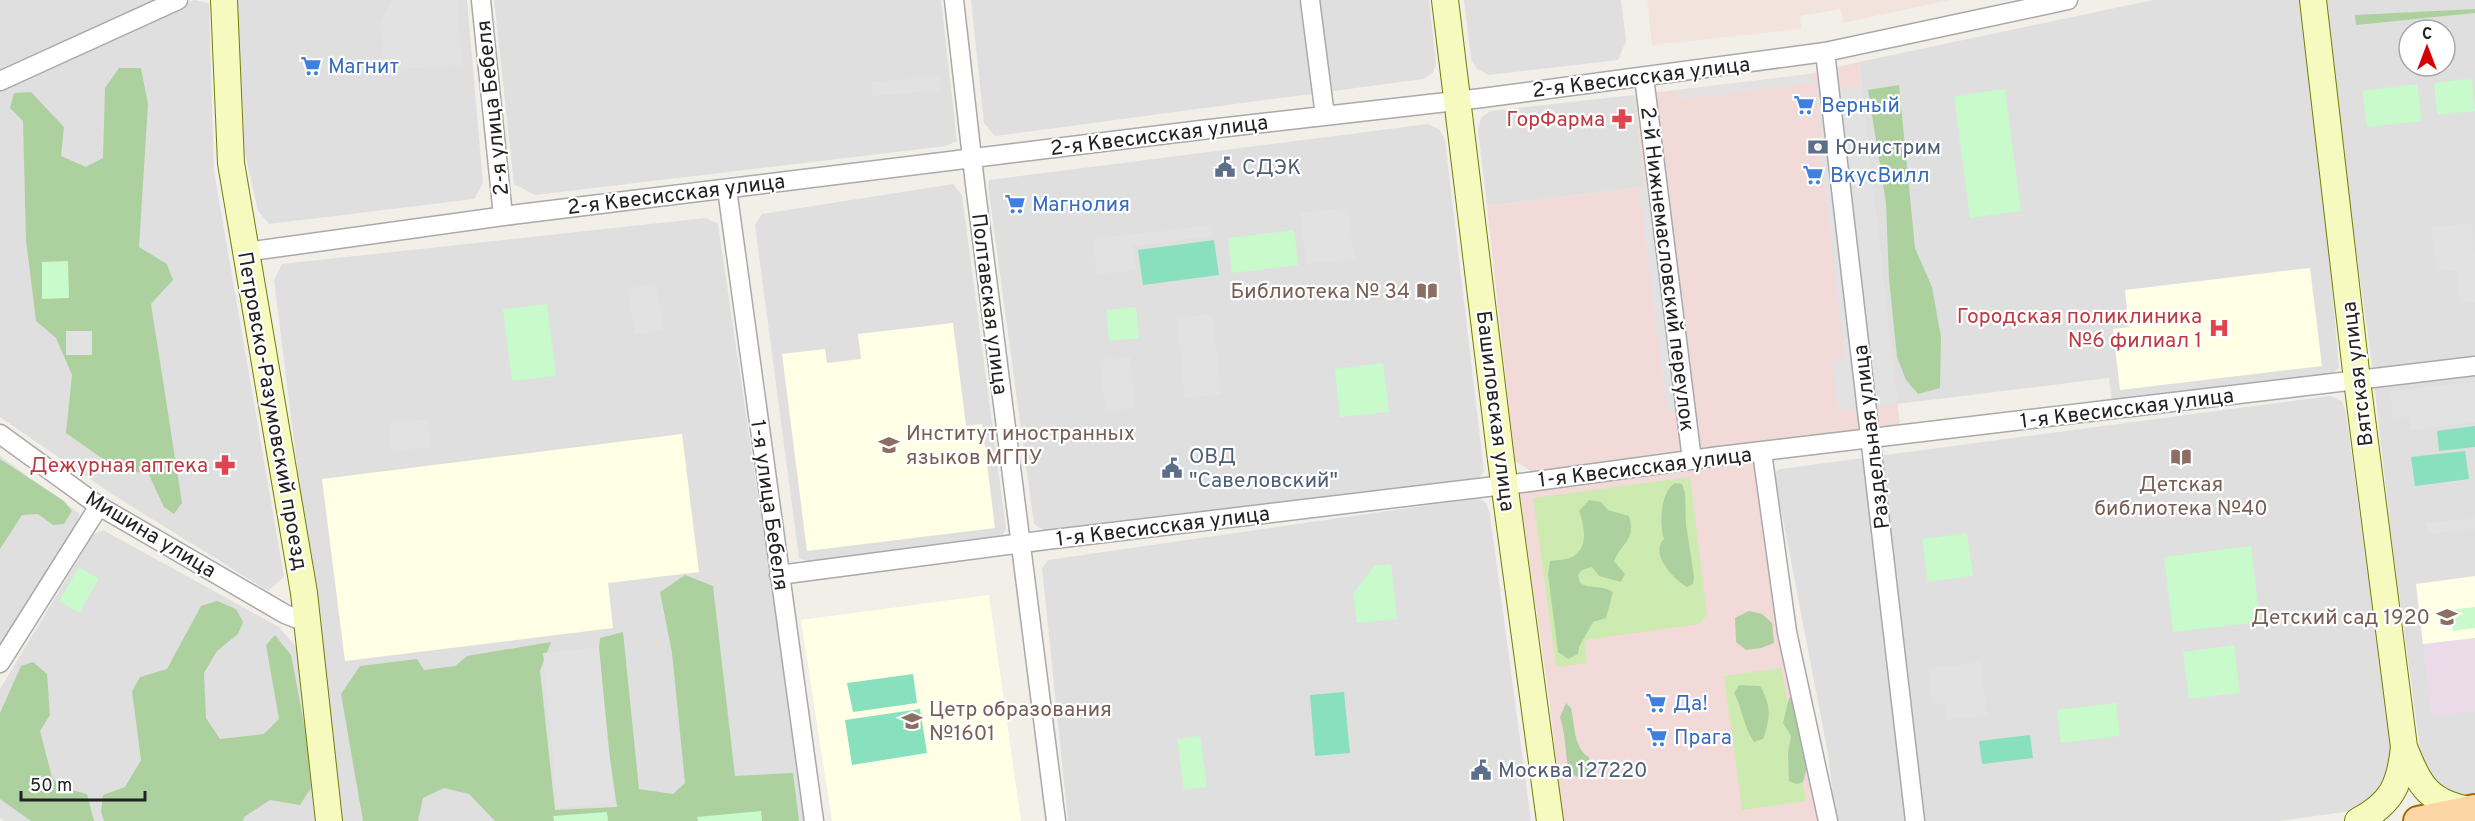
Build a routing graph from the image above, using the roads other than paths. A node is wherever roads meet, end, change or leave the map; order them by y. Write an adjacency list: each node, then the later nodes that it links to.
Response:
1 (178, 0): 11 (street)
2 (224, 0): 17 (street, Петровско-Разумовский проезд)
3 (481, 0): 16 (street, 2-я улица Бебеля)
4 (954, 0): 14 (street, Полтавская улица)
5 (1310, 0): 13 (street)
6 (1445, 0): 12 (street, Башиловская улица)
7 (2068, 0): 9 (street, 2-я Квесисская улица)
8 (2313, 0): 19 (street, Вятская улица)
9 (1825, 52): 10 (street, 2-я Квесисская улица); 21 (street, Раздельная улица)
10 (1644, 77): 12 (street, 2-я Квесисская улица); 23 (street, 2-й Нижнемасловский переулок)
11 (0, 81)
12 (1457, 100): 13 (street, 2-я Квесисская улица); 24 (street, Башиловская улица)
13 (1325, 116): 14 (street, 2-я Квесисская улица)
14 (972, 158): 15 (street, 2-я Квесисская улица); 26 (street, Полтавская улица)
15 (727, 189): 16 (street, 2-я Квесисская улица); 27 (street, 1-я улица Бебеля)
16 (503, 216): 17 (street, 2-я Квесисская улица)
17 (245, 252): 28 (street, Петровско-Разумовский проезд)
18 (2475, 366): 19 (street, 1-я Квесисская улица)
19 (2357, 380): 21 (street, 1-я Квесисская улица); 30 (street, Вятская улица)
20 (0, 434): 25 (street, Мишина улица)
21 (1871, 440): 22 (street, 1-я Квесисская улица); 37 (street, Раздельная улица)
22 (1762, 452): 23 (street, 1-я Квесисская улица); 36 (street)
23 (1692, 460): 24 (street, 1-я Квесисская улица)
24 (1505, 485): 26 (street, 1-я Квесисская улица); 35 (street, Башиловская улица)
25 (99, 506): 28 (street, Мишина улица); 29 (street)
26 (1021, 544): 27 (street, 1-я Квесисская улица); 34 (street, Полтавская улица)
27 (779, 575): 33 (street, 1-я улица Бебеля)
28 (308, 623): 32 (street, Петровско-Разумовский проезд)
29 (0, 663)
30 (2404, 747): 31 (street, Вятская улица); 38 (street, Вятская улица)
31 (2473, 810): 39 (main road)
32 (329, 821)
33 (814, 821)
34 (1056, 821)
35 (1550, 821)
36 (1828, 821)
37 (1915, 821)
38 (2358, 821)
39 (2418, 821)

